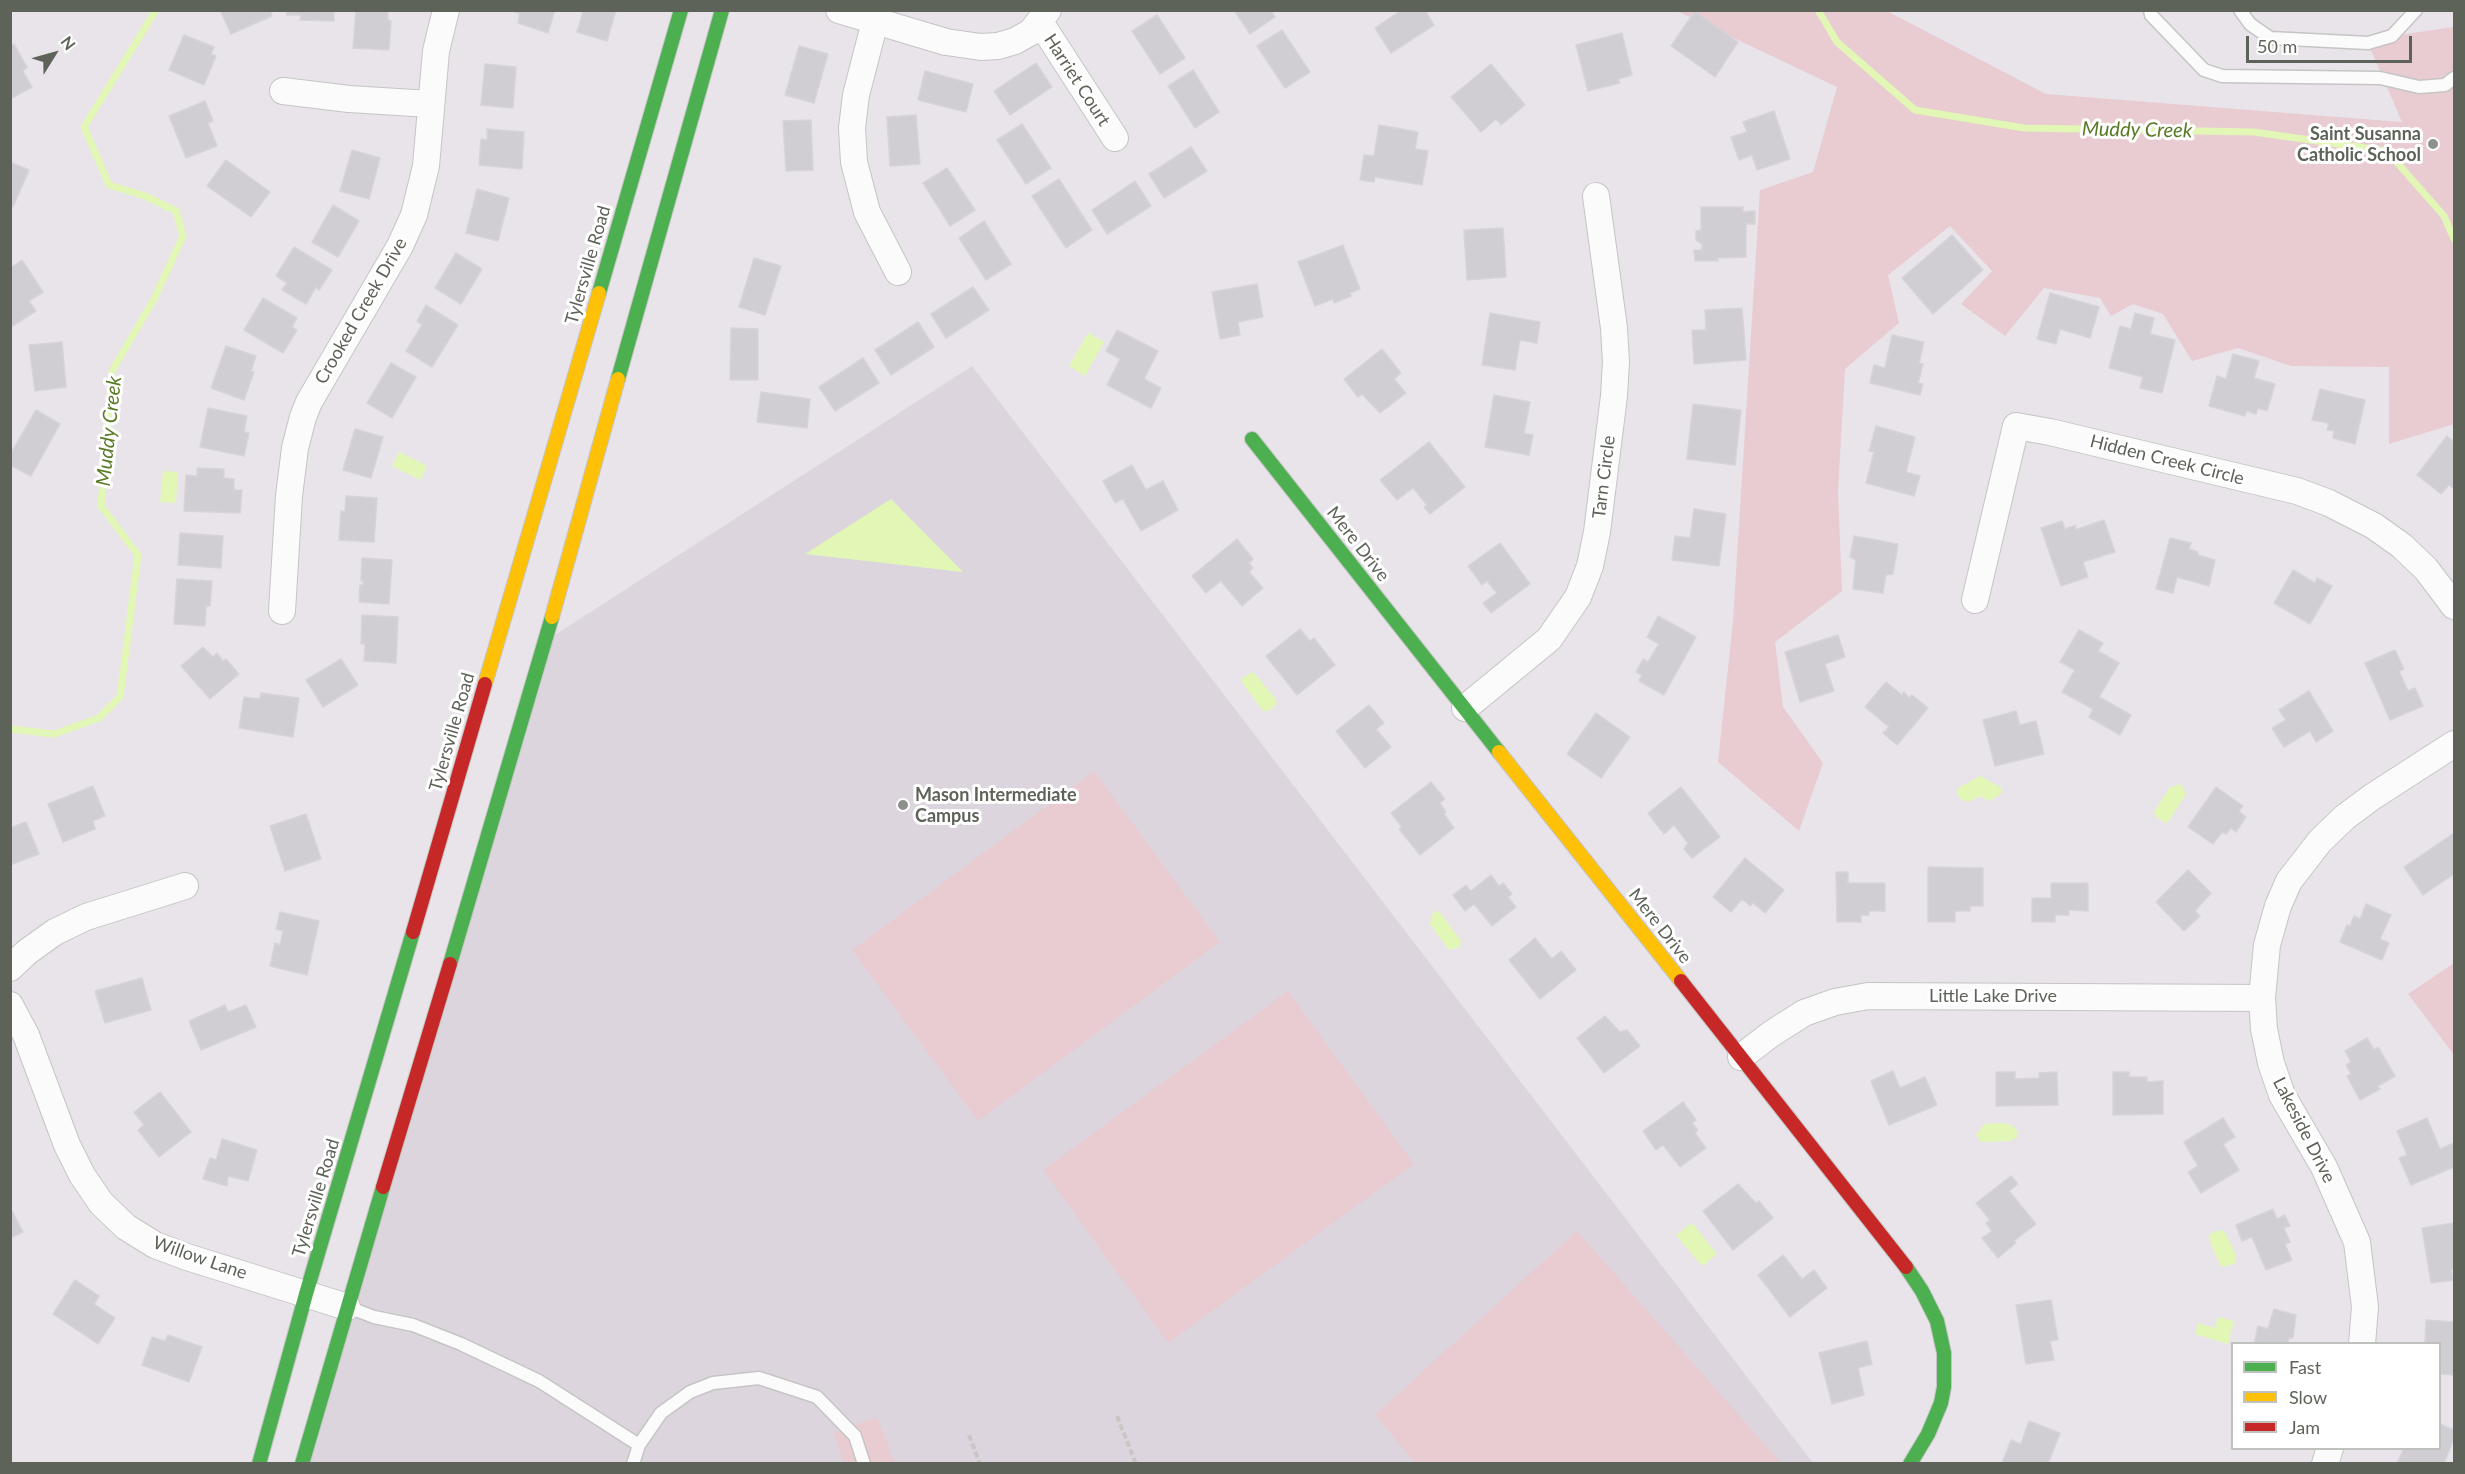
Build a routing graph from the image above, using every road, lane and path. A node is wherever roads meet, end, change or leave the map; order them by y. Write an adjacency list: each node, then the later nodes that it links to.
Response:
1 (446, 10): 12 (street, Crooked Creek Drive)
2 (681, 10): 27 (main road, Tylersville Road)
3 (723, 10): 28 (main road)
4 (839, 10): 8 (street)
5 (2150, 10): 10 (lane)
6 (2241, 10): 7 (lane)
7 (2416, 10)
8 (876, 16): 9 (street); 15 (street)
9 (1043, 16): 13 (street, Harriet Court)
10 (2454, 78)
11 (283, 91): 12 (street)
12 (430, 104): 19 (street, Crooked Creek Drive)
13 (1115, 138)
14 (1596, 196): 20 (street, Tarn Circle)
15 (898, 272)
16 (1252, 439): 20 (main road, Mere Drive)
17 (1975, 600): 18 (street, Hidden Creek Circle)
18 (2454, 606)
19 (282, 612)
20 (1465, 708): 26 (main road, Mere Drive)
21 (2454, 744): 24 (street, Lakeside Drive)
22 (185, 886): 23 (street)
23 (10, 968)
24 (2262, 998): 26 (street, Little Lake Drive); 29 (street, Lakeside Drive)
25 (10, 1005): 27 (street, Willow Lane)
26 (1741, 1057): 39 (main road, Mere Drive)
27 (306, 1294): 28 (street, Willow Lane); 33 (main road, Tylersville Road)
28 (347, 1307): 32 (lane); 34 (main road)
29 (2362, 1342)
30 (1117, 1416): 38 (path)
31 (969, 1435): 37 (path)
32 (639, 1445): 35 (lane); 36 (lane)
33 (259, 1464)
34 (302, 1464)
35 (633, 1464)
36 (864, 1464)
37 (980, 1464)
38 (1136, 1464)
39 (1910, 1464)

